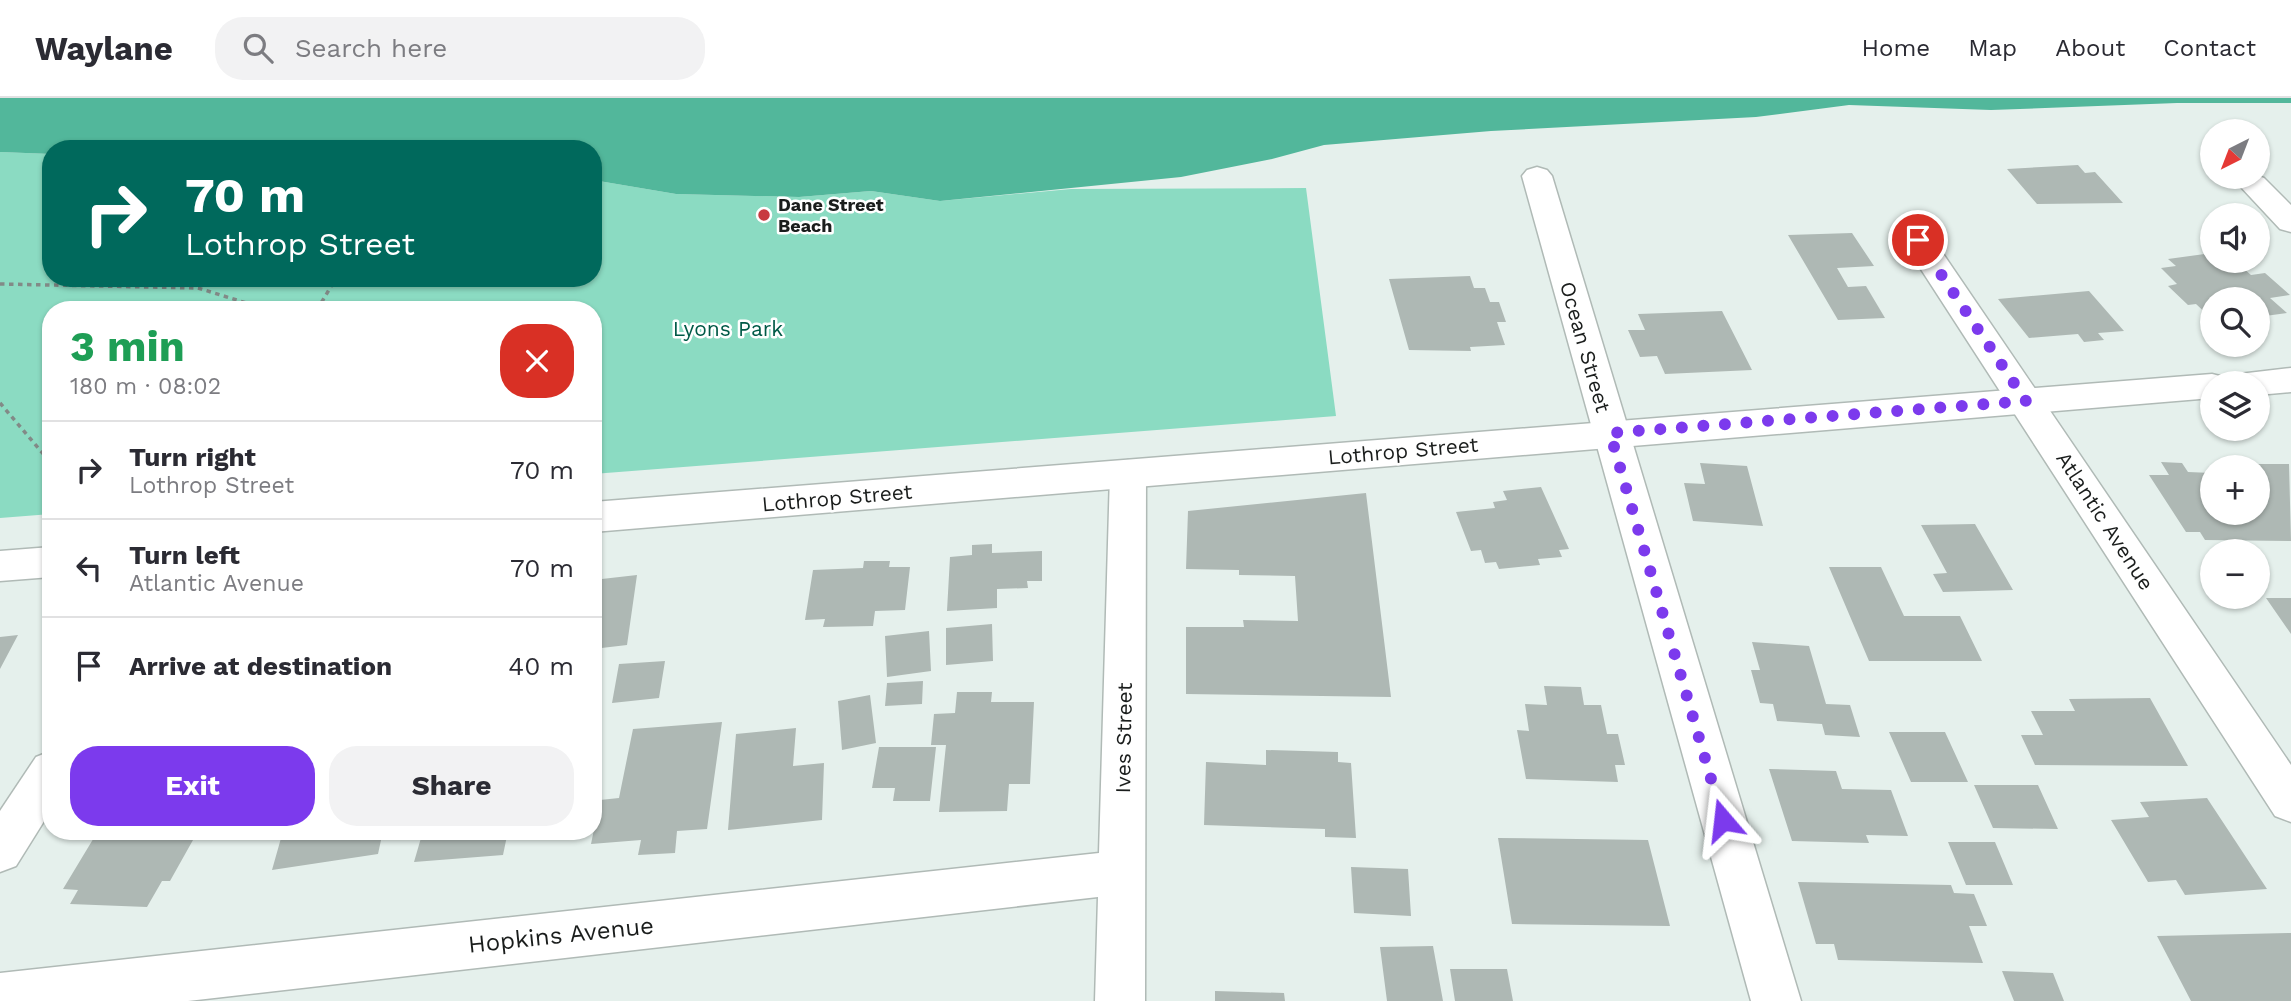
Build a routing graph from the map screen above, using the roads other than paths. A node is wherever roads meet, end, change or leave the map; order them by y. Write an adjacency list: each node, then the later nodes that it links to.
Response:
1 (1537, 176): 9 (street, Ocean Street)
2 (2258, 189): 3 (street)
3 (2291, 222)
4 (1918, 240): 8 (street, Atlantic Avenue)
5 (2291, 380): 6 (street)
6 (2270, 382)
7 (2200, 387): 8 (street, Lothrop Street)
8 (2026, 401): 9 (street, Lothrop Street); 15 (street, Atlantic Avenue)
9 (1610, 433): 10 (street, Lothrop Street); 20 (street, Ocean Street)
10 (1128, 474): 11 (street, Lothrop Street); 17 (street, Ives Street)
11 (602, 516)
12 (42, 563): 13 (street)
13 (0, 566)
14 (42, 785): 16 (street)
15 (2291, 802)
16 (0, 851)
17 (1122, 872): 18 (street, Hopkins Avenue); 19 (street, Ives Street)
18 (0, 998)
19 (1120, 1001)
20 (1776, 1001)

